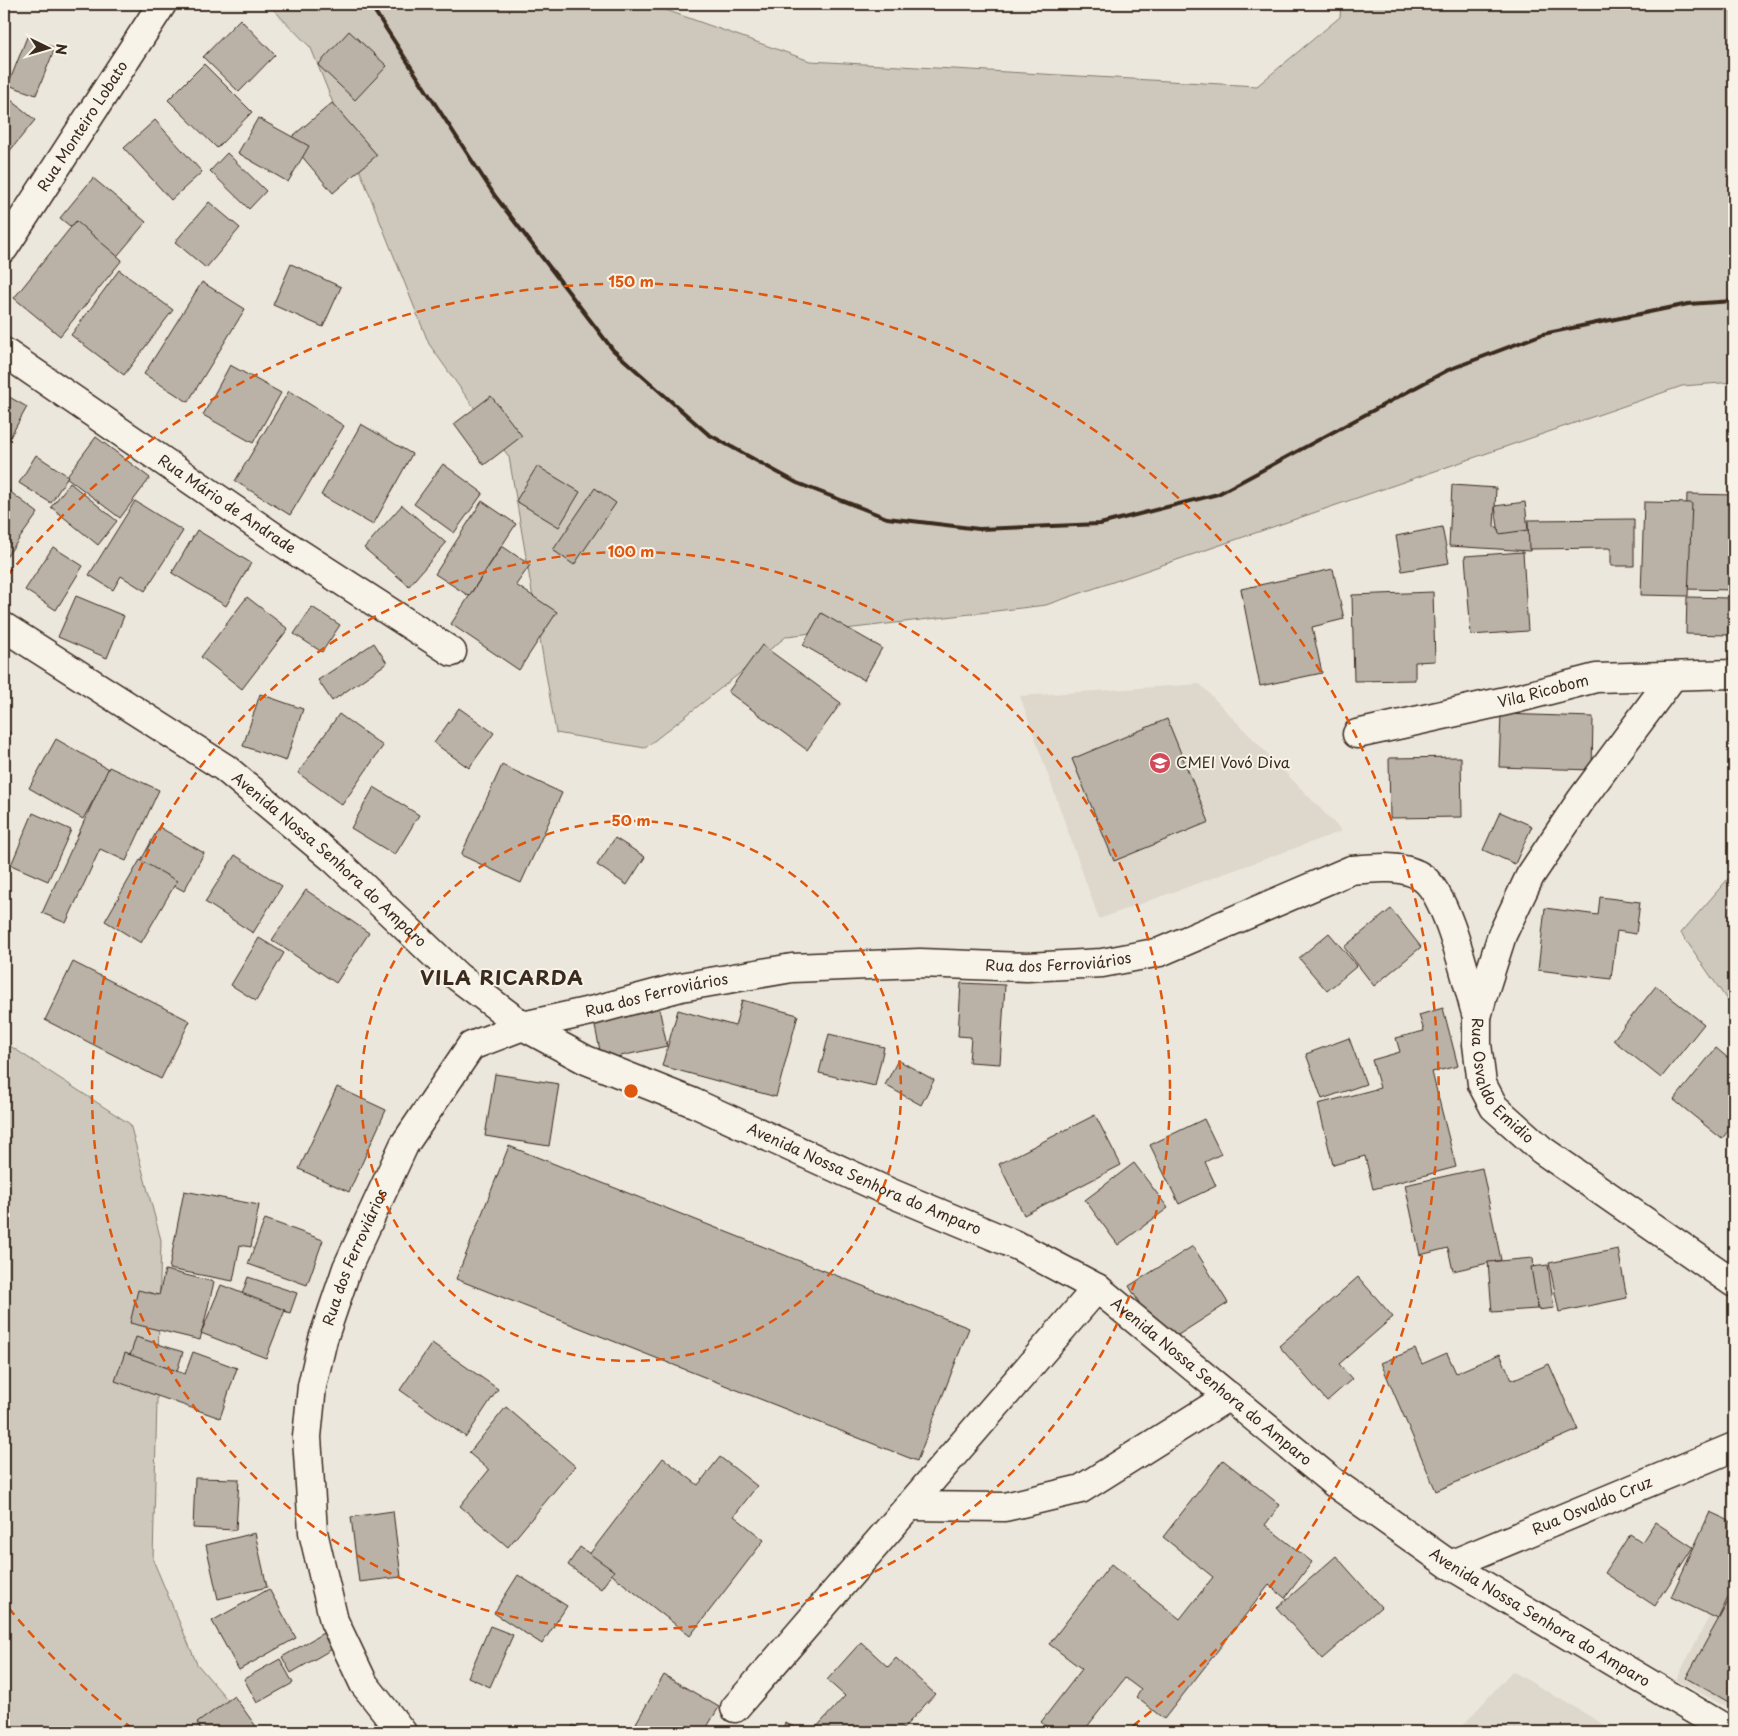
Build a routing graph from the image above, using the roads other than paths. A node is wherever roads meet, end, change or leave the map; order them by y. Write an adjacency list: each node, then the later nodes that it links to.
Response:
1 (162, 4): 2 (street, Rua Monteiro Lobato)
2 (4, 248)
3 (4, 352): 5 (street, Rua Mário de Andrade)
4 (4, 627): 10 (street, Avenida Nossa Senhora do Amparo)
5 (452, 652)
6 (1734, 674): 7 (street, Vila Ricobom)
7 (1672, 676): 8 (street, Vila Ricobom); 9 (street, Rua Osvaldo Emidio)
8 (1357, 734)
9 (1476, 1017): 10 (street, Rua dos Ferroviários); 11 (street, Rua Osvaldo Emidio)
10 (523, 1026): 12 (street, Avenida Nossa Senhora do Amparo); 18 (street, Rua dos Ferroviários)
11 (1734, 1283)
12 (1097, 1288): 13 (street, Avenida Nossa Senhora do Amparo); 15 (street)
13 (1229, 1396): 15 (street); 16 (street, Avenida Nossa Senhora do Amparo)
14 (1734, 1447): 16 (street, Rua Osvaldo Cruz)
15 (909, 1506): 17 (street)
16 (1450, 1565): 19 (street, Avenida Nossa Senhora do Amparo)
17 (735, 1708)
18 (402, 1732)
19 (1731, 1732)

